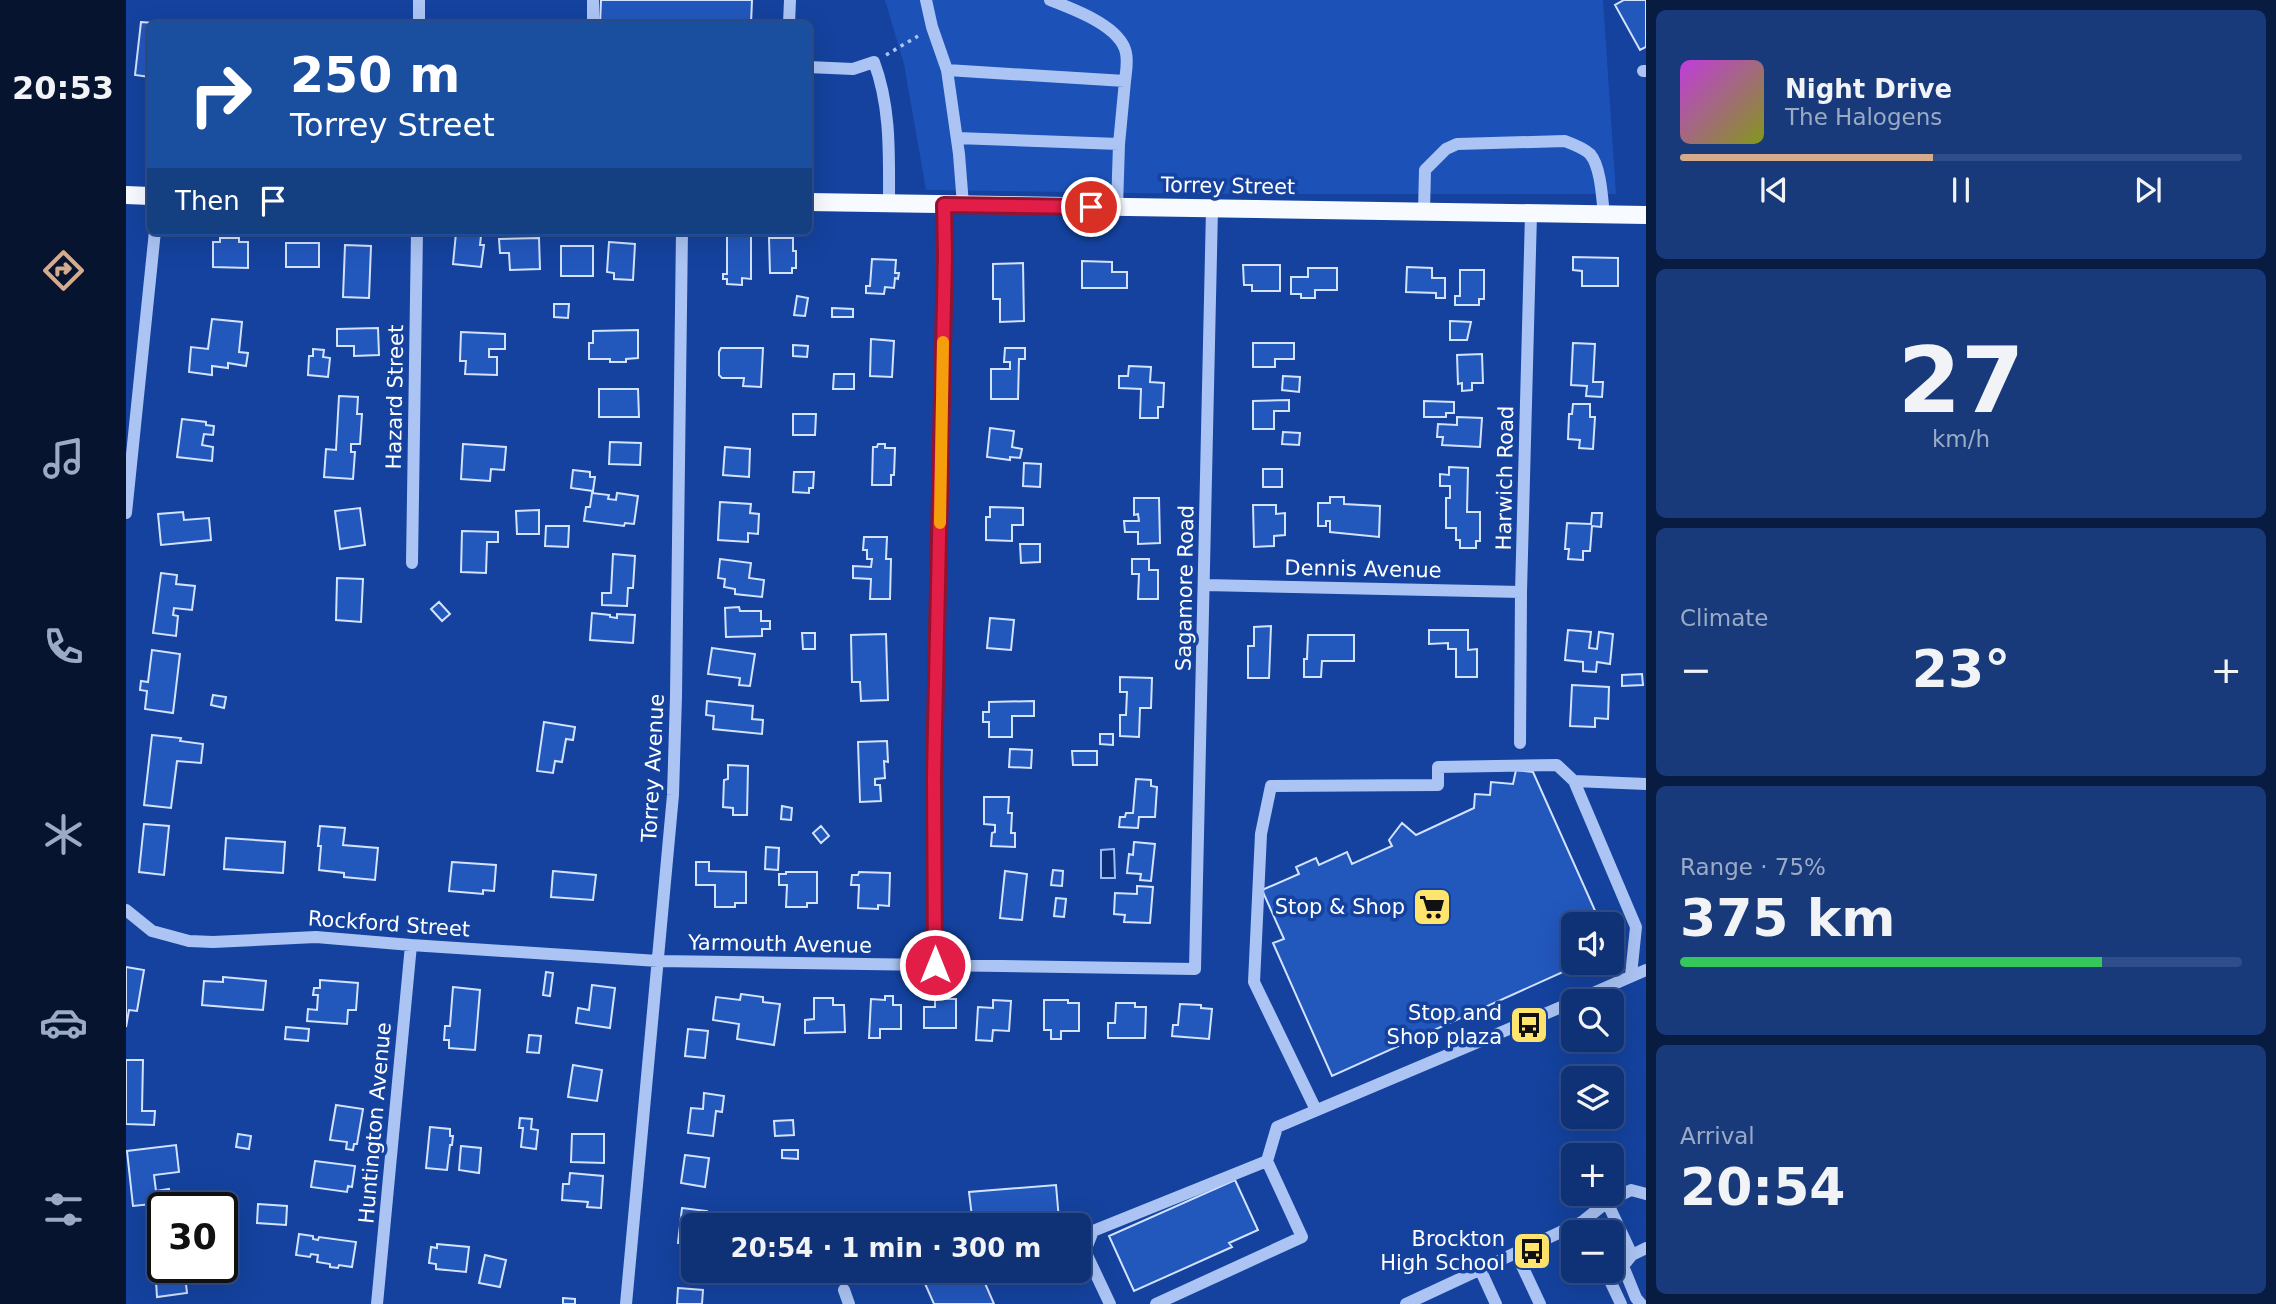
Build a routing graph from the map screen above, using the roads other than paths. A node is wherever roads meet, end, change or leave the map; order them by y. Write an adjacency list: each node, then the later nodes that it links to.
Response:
1 (419, 0): 6 (street)
2 (593, 0): 7 (street)
3 (790, 0): 8 (street)
4 (926, 0): 10 (street)
5 (1050, 0): 11 (street)
6 (419, 21)
7 (593, 21)
8 (789, 21)
9 (812, 67): 17 (street)
10 (947, 70): 11 (street); 12 (street)
11 (1125, 81): 13 (street)
12 (957, 138): 13 (street); 19 (street)
13 (1119, 144): 20 (street)
14 (126, 195): 15 (main road)
15 (147, 196)
16 (812, 202): 17 (main road, Torrey Street)
17 (890, 203): 18 (main road, Torrey Street)
18 (944, 205): 19 (main road, Torrey Street); 39 (street)
19 (962, 205): 20 (main road, Torrey Street)
20 (1117, 207): 21 (main road, Torrey Street)
21 (1212, 209): 22 (main road, Torrey Street); 31 (street, Sagamore Road)
22 (1424, 212): 23 (main road, Torrey Street); 24 (street)
23 (1531, 214): 24 (main road, Torrey Street); 32 (street, Harwich Road)
24 (1604, 215): 25 (main road, Torrey Street)
25 (1646, 215)
26 (155, 235): 29 (street)
27 (417, 235): 30 (street, Hazard Street)
28 (682, 235): 38 (street, Torrey Avenue)
29 (126, 513)
30 (412, 563)
31 (1205, 585): 32 (street, Dennis Avenue); 40 (street, Sagamore Road)
32 (1521, 592): 33 (street, Harwich Road)
33 (1520, 743)
34 (1574, 781): 35 (street); 42 (street); 45 (street)
35 (1646, 784)
36 (126, 909): 37 (street, Rockford Street)
37 (411, 945): 38 (street, Rockford Street); 60 (street, Huntington Avenue)
38 (658, 961): 39 (street, Yarmouth Avenue); 61 (street, Torrey Avenue)
39 (935, 965): 40 (street, Yarmouth Avenue)
40 (1195, 969)
41 (1646, 971): 42 (street)
42 (1631, 975): 43 (street)
43 (1600, 989)
44 (1561, 1006): 45 (street)
45 (1316, 1110): 46 (street)
46 (1267, 1161): 63 (street); 64 (street)
47 (1645, 1193): 48 (street)
48 (1624, 1194)
49 (1603, 1206): 51 (street)
50 (1609, 1206): 55 (street)
51 (1590, 1220)
52 (1561, 1236): 54 (street)
53 (1646, 1248): 55 (street)
54 (1516, 1253): 56 (street); 67 (street)
55 (1633, 1255): 69 (street)
56 (1480, 1269): 59 (street); 66 (street)
57 (1611, 1283): 68 (street)
58 (844, 1290): 62 (street)
59 (1433, 1298): 65 (street)
60 (377, 1304)
61 (626, 1304)
62 (849, 1304)
63 (1111, 1304)
64 (1156, 1304)
65 (1406, 1304)
66 (1496, 1304)
67 (1540, 1304)
68 (1620, 1304)
69 (1641, 1304)

